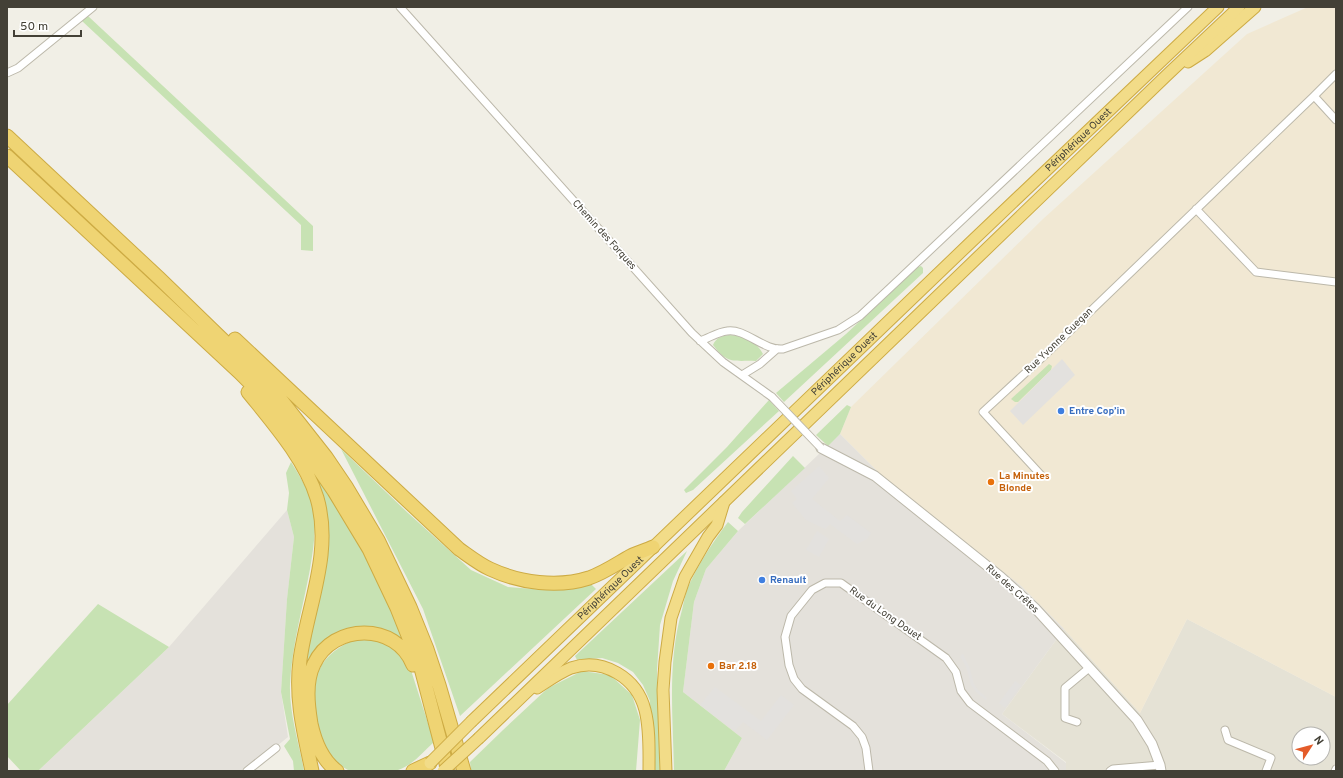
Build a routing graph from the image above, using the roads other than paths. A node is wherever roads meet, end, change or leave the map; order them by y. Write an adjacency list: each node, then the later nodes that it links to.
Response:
1 (93, 7): 7 (street)
2 (400, 7): 18 (street, Chemin des Forques)
3 (1188, 7): 19 (street)
4 (1218, 7): 24 (highway, Périphérique Ouest)
5 (1239, 7): 8 (highway, Périphérique Ouest)
6 (1255, 7): 8 (highway)
7 (7, 73)
8 (1167, 74): 23 (highway, Périphérique Ouest)
9 (1336, 74): 10 (street)
10 (1314, 96): 11 (street); 14 (street)
11 (1336, 120)
12 (7, 136): 15 (highway)
13 (7, 156): 17 (highway)
14 (1196, 209): 16 (street); 22 (street, Rue Yvonne Guegan)
15 (159, 278): 24 (highway); 26 (highway)
16 (1336, 282)
17 (204, 338): 28 (highway); 35 (highway)
18 (700, 341): 19 (street); 20 (street, Chemin des Forques)
19 (777, 349): 20 (street)
20 (742, 375): 21 (street, Chemin des Forques, bridge)
21 (821, 448): 25 (street, Rue des Crêtes)
22 (1041, 475)
23 (724, 501): 27 (highway, Périphérique Ouest); 43 (highway)
24 (653, 547): 32 (highway, Périphérique Ouest, bridge)
25 (1089, 668): 29 (street); 33 (street, Rue des Crêtes)
26 (439, 685): 40 (highway); 41 (highway)
27 (519, 699): 38 (highway, bridge); 42 (highway)
28 (435, 721): 36 (highway); 39 (highway)
29 (1077, 722)
30 (1225, 730): 47 (street)
31 (276, 748): 34 (street)
32 (425, 767): 37 (highway)
33 (1161, 768): 46 (street)
34 (247, 771)
35 (312, 771)
36 (337, 771)
37 (413, 771)
38 (443, 771)
39 (448, 771)
40 (460, 771)
41 (464, 771)
42 (649, 771)
43 (666, 771)
44 (868, 771): 45 (street, Rue du Long Douet)
45 (1055, 771)
46 (1110, 771)
47 (1266, 771)

